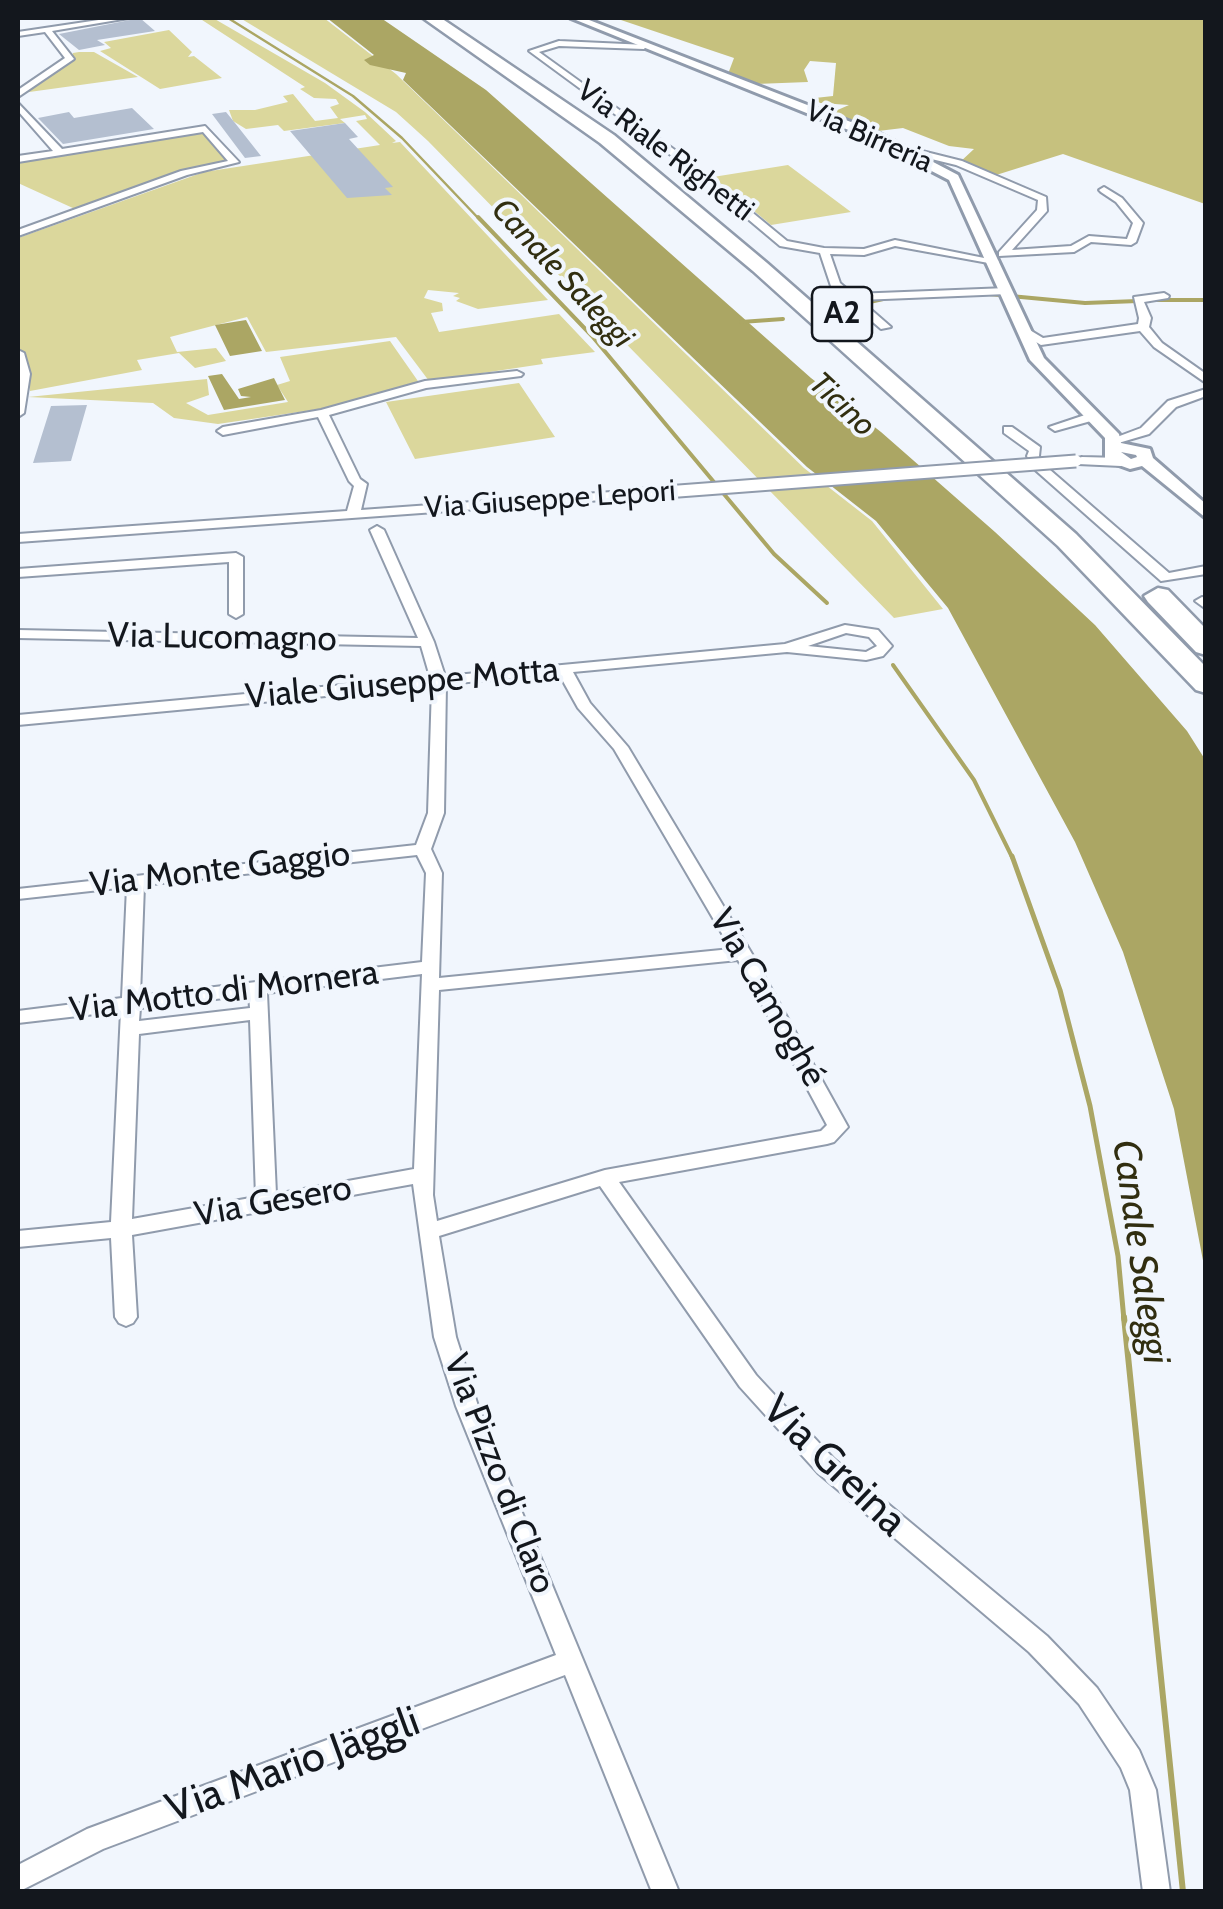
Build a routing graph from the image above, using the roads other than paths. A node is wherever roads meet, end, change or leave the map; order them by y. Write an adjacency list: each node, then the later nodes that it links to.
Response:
1 (44, 18): 6 (street)
2 (125, 18): 6 (street)
3 (431, 18): 48 (highway, A2)
4 (450, 18): 44 (highway, A2)
5 (576, 18): 8 (street, Via Birreria)
6 (46, 29): 7 (street); 9 (street)
7 (18, 34)
8 (639, 45): 12 (street, Via Birreria); 16 (street, Via Riale Righetti)
9 (18, 94)
10 (18, 106): 11 (street)
11 (58, 150): 13 (street); 15 (street)
12 (906, 150): 17 (street, Via Birreria); 17 (street)
13 (18, 159)
14 (1104, 190): 17 (street)
15 (18, 234)
16 (824, 251): 17 (street); 20 (street)
17 (999, 263): 18 (street, Via Birreria)
18 (1009, 295): 20 (street); 23 (street, Via Birreria)
19 (1164, 296): 22 (street)
20 (850, 297): 21 (street)
21 (885, 327)
22 (1143, 327): 23 (street); 26 (street)
23 (1024, 332): 30 (street, Via Birreria)
24 (18, 352): 28 (street)
25 (517, 374): 29 (street)
26 (1206, 380)
27 (1206, 392): 34 (street)
28 (18, 413)
29 (322, 413): 33 (street); 36 (street)
30 (1094, 416): 31 (street); 34 (street, Via Birreria)
31 (1055, 426)
32 (1008, 430): 39 (street)
33 (223, 431)
34 (1128, 454): 35 (street, Via Birreria); 36 (street, Via Giuseppe Lepori, bridge)
35 (1206, 513)
36 (353, 514): 38 (street, Via Giuseppe Lepori)
37 (377, 530): 43 (street, Via Pizzo di Claro)
38 (18, 538)
39 (1206, 570)
40 (18, 573): 41 (street)
41 (236, 614)
42 (18, 634): 43 (street, Via Lucomagno)
43 (427, 642): 47 (street, Via Pizzo di Claro)
44 (1206, 646)
45 (787, 648): 45 (street, Viale Giuseppe Motta); 46 (street, Viale Giuseppe Motta)
46 (564, 669): 47 (street, Viale Giuseppe Motta); 53 (street, Via Camoghé)
47 (439, 681): 49 (street, Viale Giuseppe Motta); 50 (street, Via Pizzo di Claro)
48 (1206, 684)
49 (18, 720)
50 (423, 849): 51 (street, Via Monte Gaggio); 54 (street, Via Pizzo di Claro)
51 (136, 880): 52 (street, Via Monte Gaggio); 56 (street)
52 (18, 894)
53 (743, 954): 54 (street, Via Motto di Mornera); 61 (street, Via Camoghé)
54 (431, 976): 55 (street, Via Motto di Mornera); 60 (street, Via Pizzo di Claro)
55 (258, 988): 56 (street, Via Motto di Mornera); 57 (street)
56 (133, 1002): 58 (street, Via Motto di Mornera); 59 (street)
57 (259, 1013): 59 (street); 62 (street)
58 (18, 1017)
59 (132, 1028): 63 (street)
60 (424, 1175): 62 (street, Via Gesero); 64 (street, Via Pizzo di Claro)
61 (605, 1176): 64 (street); 70 (street, Via Greina)
62 (266, 1203): 63 (street, Via Gesero)
63 (122, 1230): 65 (street, Via Gesero); 66 (street)
64 (428, 1231): 67 (street, Via Pizzo di Claro)
65 (18, 1239)
66 (126, 1317)
67 (572, 1660): 68 (street, Via Mario Jäggli); 69 (street, Via Pizzo di Claro)
68 (19, 1873)
69 (666, 1892)
70 (1157, 1892)

